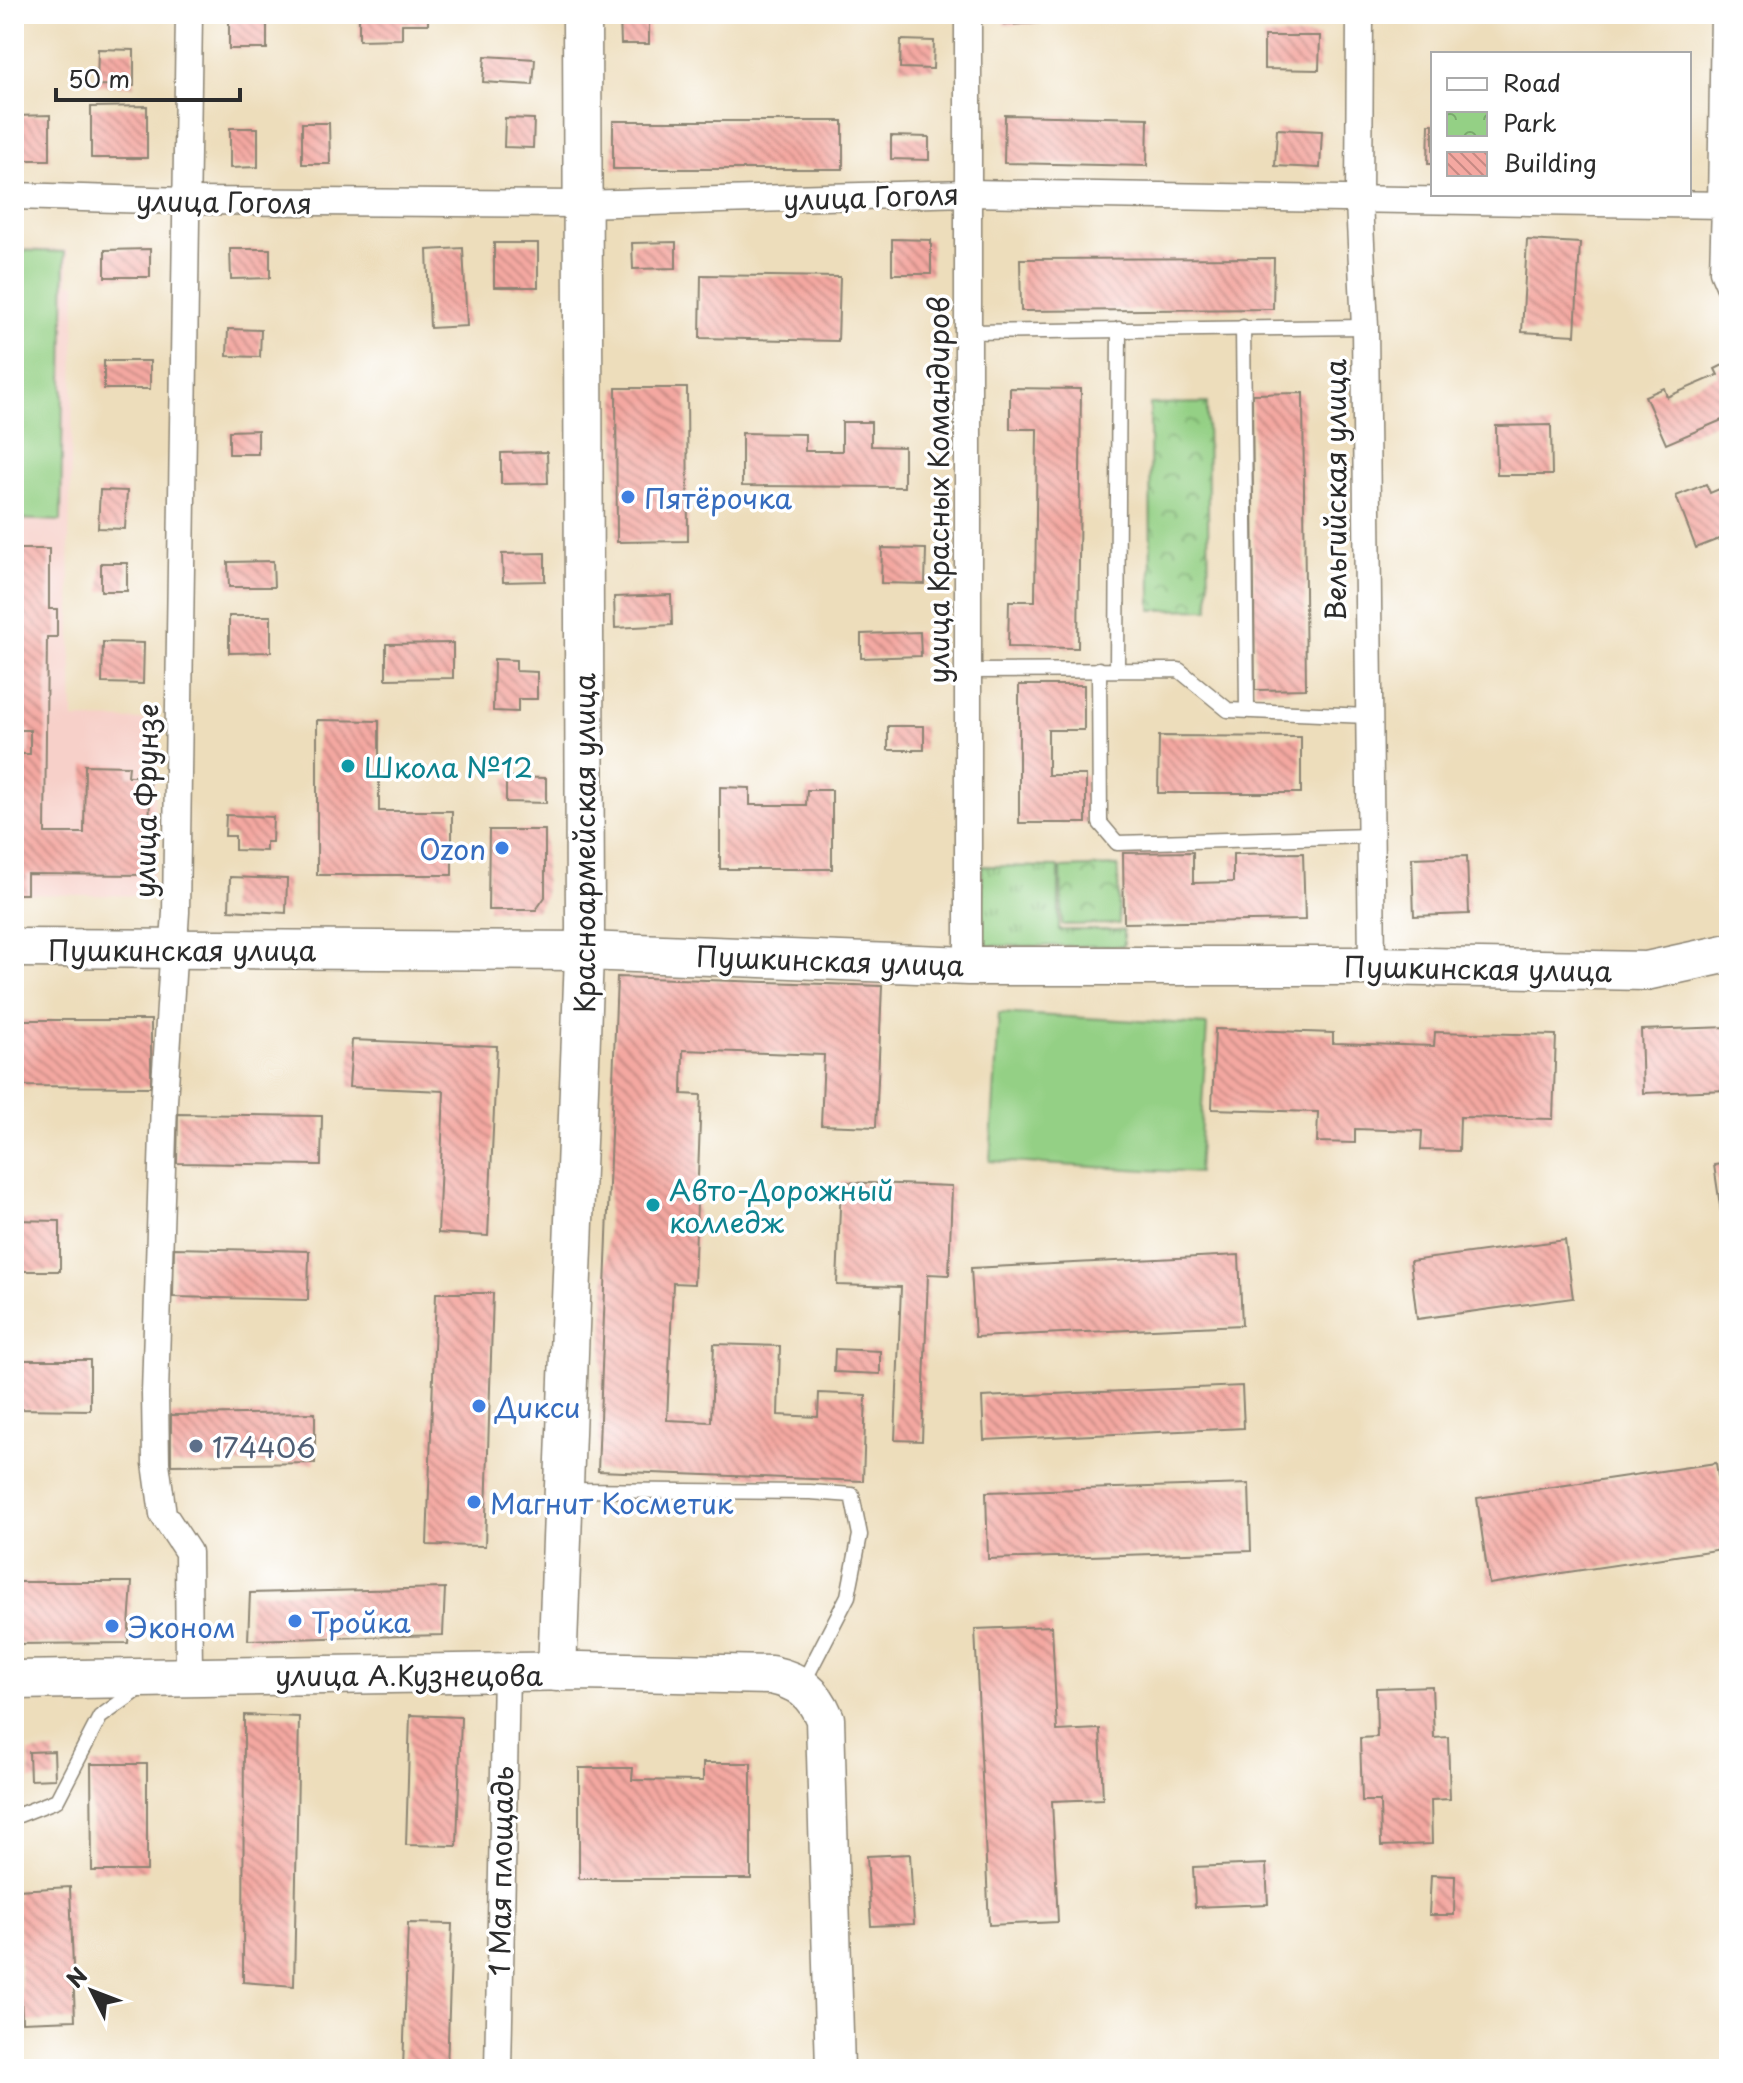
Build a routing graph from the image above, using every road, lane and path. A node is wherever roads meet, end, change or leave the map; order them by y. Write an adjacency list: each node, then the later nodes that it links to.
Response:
1 (189, 14): 8 (street, улица Фрунзе)
2 (582, 14): 10 (main road, Красноармейская улица)
3 (968, 14): 6 (street, улица Красных Командиров)
4 (1360, 14): 9 (street, Вельгийская улица)
5 (1728, 14): 11 (street)
6 (968, 193): 9 (street, улица Гоголя); 10 (street, улица Гоголя); 16 (street, улица Красных Командиров)
7 (14, 196): 8 (street, улица Гоголя)
8 (186, 201): 10 (street, улица Гоголя); 24 (street, улица Фрунзе)
9 (1359, 202): 11 (street, улица Гоголя); 14 (street, Вельгийская улица)
10 (581, 204): 25 (main road, Красноармейская улица)
11 (1727, 205): 12 (street)
12 (1729, 285)
13 (1243, 327): 14 (lane); 15 (lane); 20 (lane)
14 (1365, 327): 21 (street, Вельгийская улица)
15 (1119, 329): 16 (lane); 18 (lane)
16 (968, 332): 19 (street, улица Красных Командиров)
17 (1099, 669): 18 (lane); 19 (lane); 22 (lane)
18 (1117, 669): 20 (lane)
19 (969, 671): 27 (street, улица Красных Командиров)
20 (1247, 710): 21 (lane)
21 (1367, 716): 22 (street, Вельгийская улица)
22 (1370, 836): 28 (street, Вельгийская улица)
23 (14, 948): 24 (main road, Пушкинская улица)
24 (175, 949): 25 (main road, Пушкинская улица); 32 (street, улица Фрунзе)
25 (585, 951): 27 (main road, Пушкинская улица); 29 (main road, Красноармейская улица)
26 (1729, 953): 28 (main road, Пушкинская улица)
27 (968, 966): 28 (main road, Пушкинская улица)
28 (1372, 966)
29 (564, 1490): 30 (main road, Красноармейская улица); 34 (lane)
30 (557, 1672): 31 (main road, улица А.Кузнецова); 34 (main road, улица А.Кузнецова)
31 (506, 1673): 32 (main road, улица А.Кузнецова); 36 (street, 1 Мая площадь)
32 (173, 1676): 33 (main road, улица А.Кузнецова); 35 (lane)
33 (14, 1680)
34 (801, 1685): 37 (main road)
35 (14, 1817)
36 (498, 2069)
37 (835, 2069)

